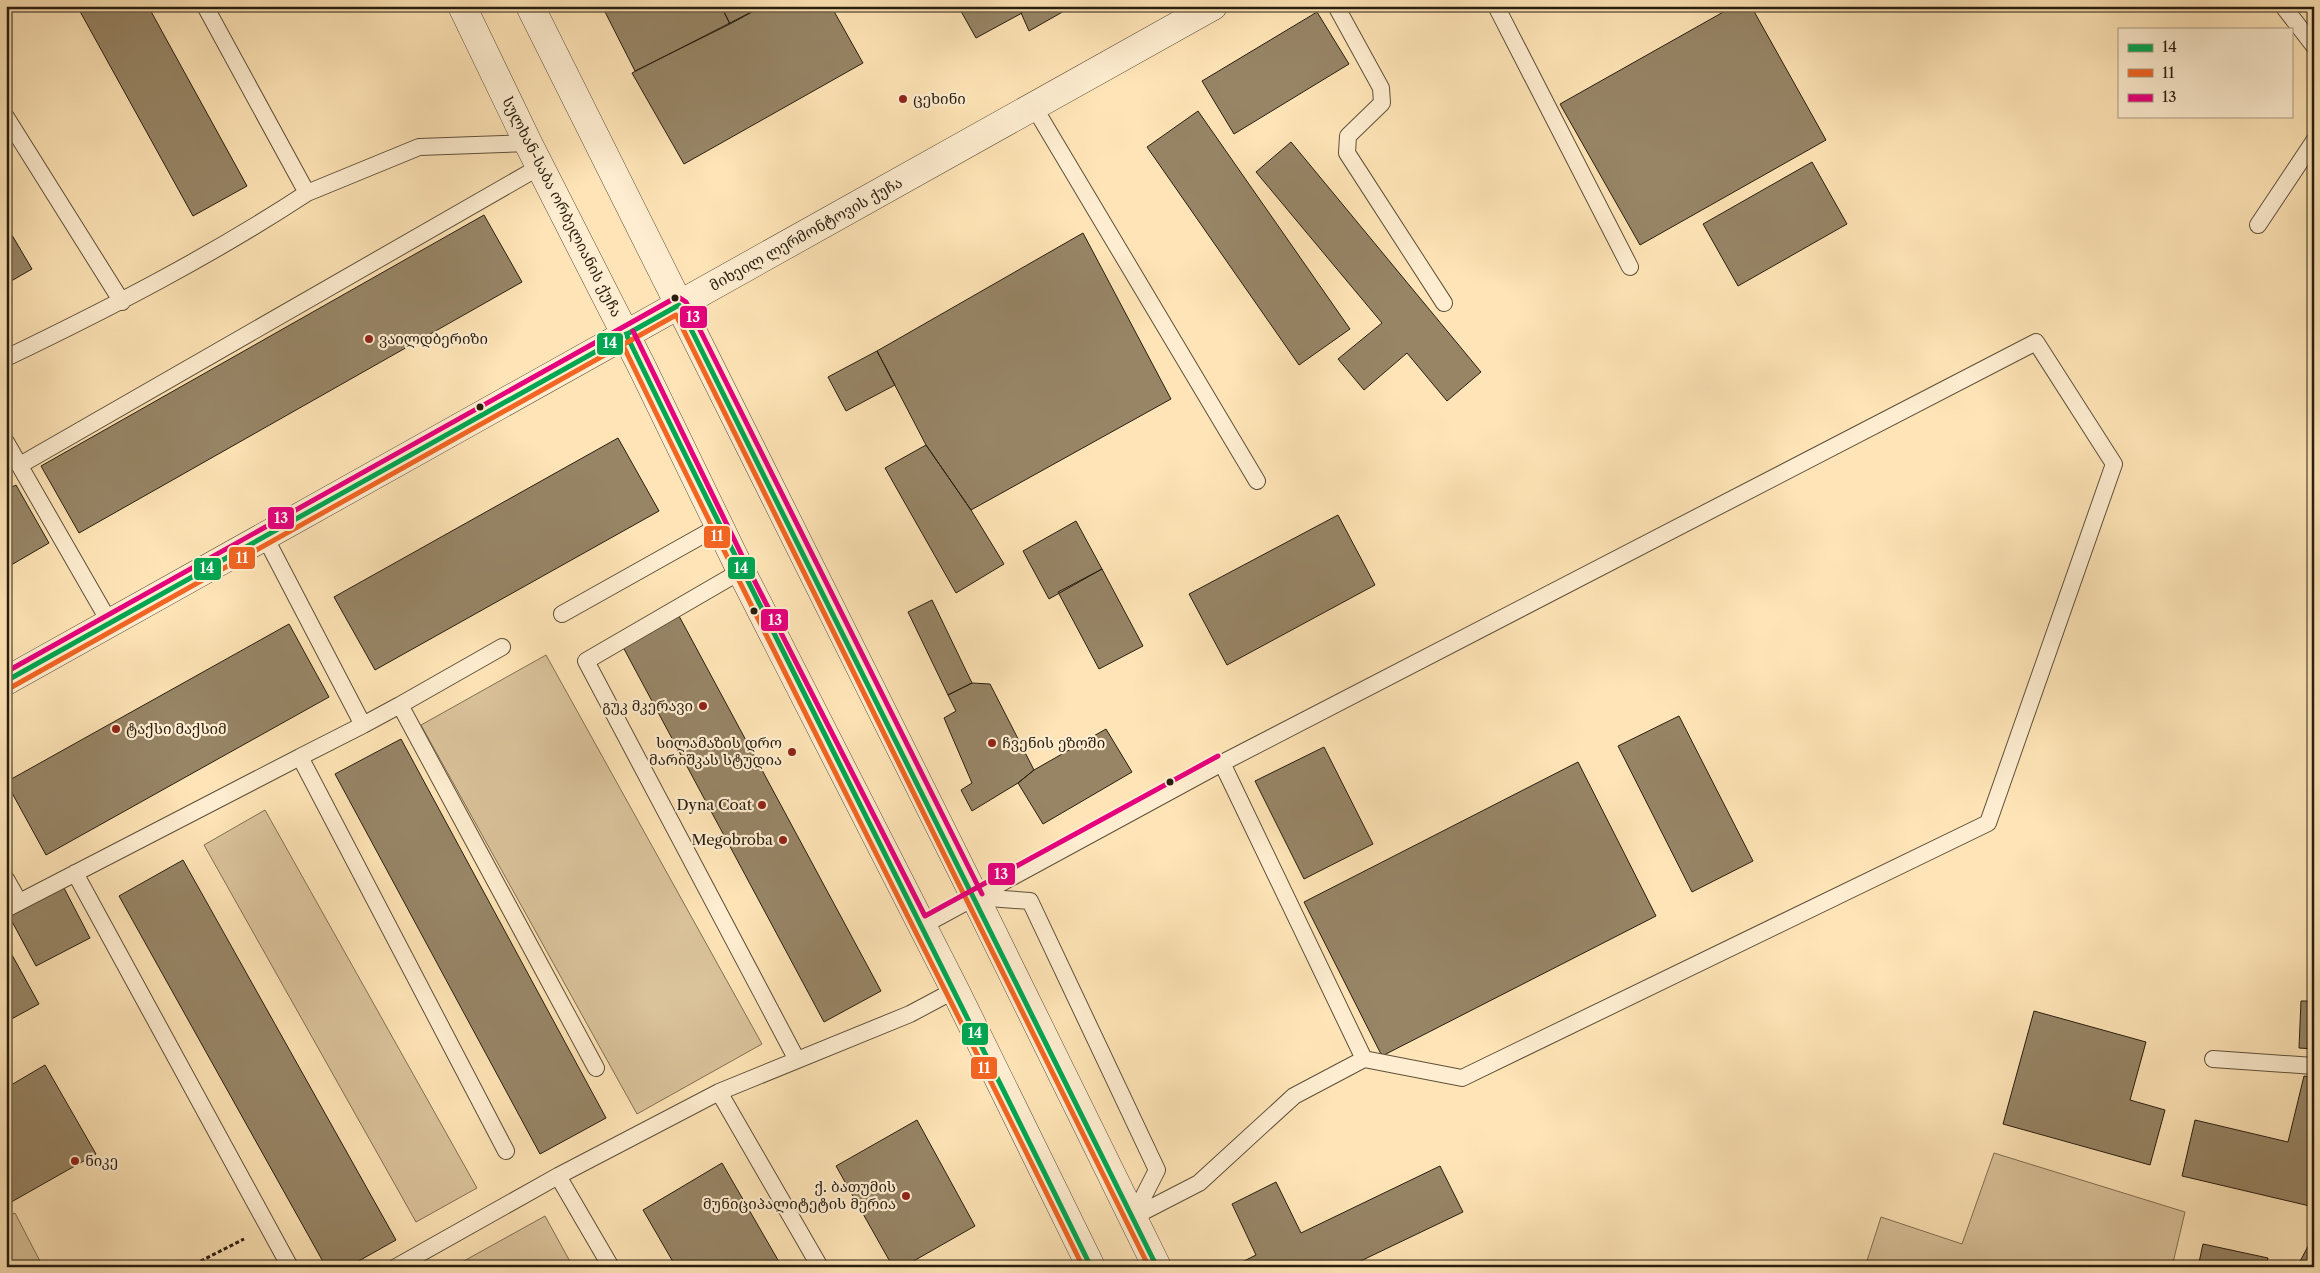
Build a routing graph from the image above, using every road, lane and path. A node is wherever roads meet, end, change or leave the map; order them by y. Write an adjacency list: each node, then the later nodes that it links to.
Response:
1 (206, 6): 13 (lane)
2 (462, 6): 12 (street, სულხან-საბა ორბელიანის ქუჩა)
3 (530, 6): 18 (street)
4 (1213, 6): 9 (street, მიხეილ ლერმონტოვის ქუჩა)
5 (1336, 6): 17 (lane)
6 (1496, 6): 15 (lane)
7 (2283, 6): 8 (lane)
8 (2314, 46)
9 (1034, 107): 18 (street, მიხეილ ლერმონტოვის ქუჩა); 23 (lane)
10 (6, 117): 16 (lane)
11 (2314, 141): 14 (lane)
12 (534, 154): 13 (lane); 19 (street, სულხან-საბა ორბელიანის ქუჩა); 22 (lane)
13 (307, 193): 16 (lane)
14 (2258, 225)
15 (1630, 267)
16 (122, 302): 20 (lane)
17 (1444, 303)
18 (679, 305): 19 (street, მიხეილ ლერმონტოვის ქუჩა); 37 (street)
19 (626, 334): 24 (street, სულხან-საბა ორბელიანის ქუჩა); 25 (street, მიხეილ ლერმონტოვის ქუჩა)
20 (6, 358)
21 (6, 442): 22 (lane)
22 (20, 465): 28 (lane)
23 (1257, 481)
24 (719, 526): 26 (street, სულხან-საბა ორბელიანის ქუჩა); 27 (lane)
25 (265, 537): 28 (street, მიხეილ ლერმონტოვის ქუჩა); 32 (lane)
26 (741, 571): 39 (street, სულხან-საბა ორბელიანის ქუჩა); 43 (lane)
27 (562, 614)
28 (110, 623): 30 (street, მიხეილ ლერმონტოვის ქუჩა)
29 (502, 647): 31 (lane)
30 (6, 681)
31 (400, 705): 32 (lane); 45 (lane)
32 (363, 725): 33 (lane)
33 (300, 757): 35 (lane); 47 (lane)
34 (1222, 763): 37 (lane); 42 (lane); 42 (lane)
35 (75, 873): 38 (lane); 50 (lane)
36 (6, 879): 38 (lane)
37 (975, 897): 39 (lane); 49 (street); 49 (lane)
38 (13, 906)
39 (922, 926): 40 (street, სულხან-საბა ორბელიანის ქუჩა)
40 (955, 990): 43 (lane); 56 (street, სულხან-საბა ორბელიანის ქუჩა)
41 (2213, 1058): 44 (lane)
42 (1364, 1059): 49 (lane)
43 (796, 1060): 46 (lane)
44 (2314, 1066)
45 (596, 1068)
46 (719, 1092): 48 (lane); 55 (lane)
47 (506, 1151)
48 (558, 1176): 53 (lane); 54 (lane)
49 (1133, 1217): 57 (street)
50 (268, 1227): 51 (path); 52 (lane)
51 (189, 1267)
52 (290, 1267)
53 (396, 1267)
54 (611, 1267)
55 (820, 1267)
56 (1091, 1267)
57 (1156, 1267)

